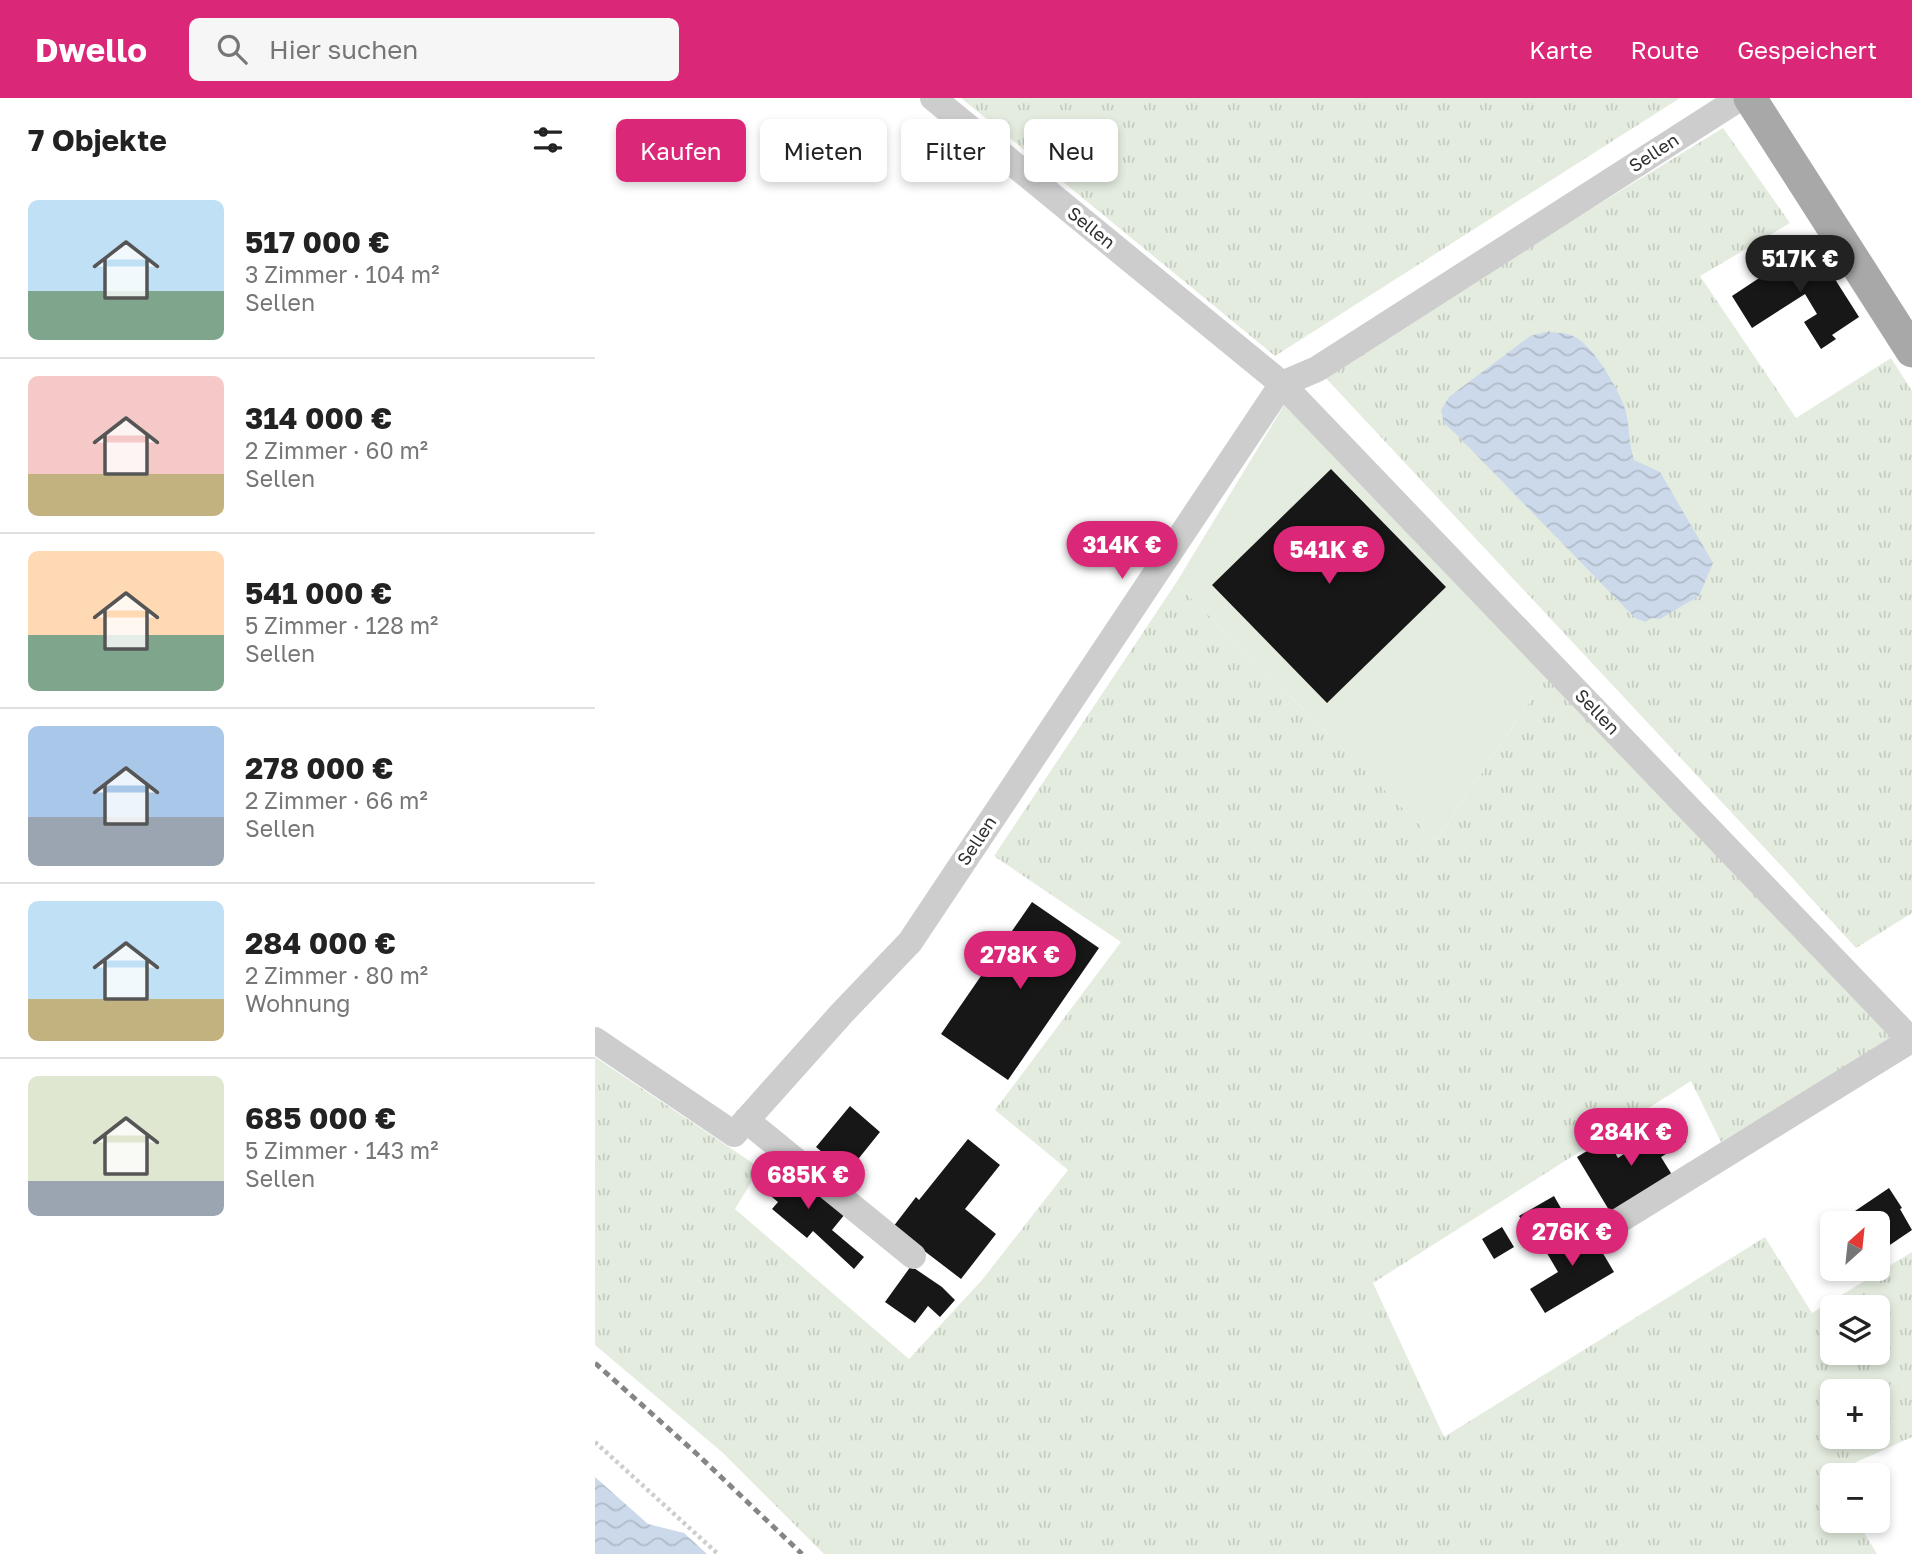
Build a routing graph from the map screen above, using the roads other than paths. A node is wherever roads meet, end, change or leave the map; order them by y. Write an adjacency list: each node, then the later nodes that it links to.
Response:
1 (933, 98): 5 (street, Sellen)
2 (1739, 98): 5 (street, Sellen)
3 (1750, 98): 4 (main road)
4 (1912, 351)
5 (1282, 384): 7 (street, Sellen); 8 (street, Sellen)
6 (595, 1040): 8 (street)
7 (1912, 1040): 9 (street)
8 (746, 1120): 10 (street)
9 (1604, 1230)
10 (913, 1256)

